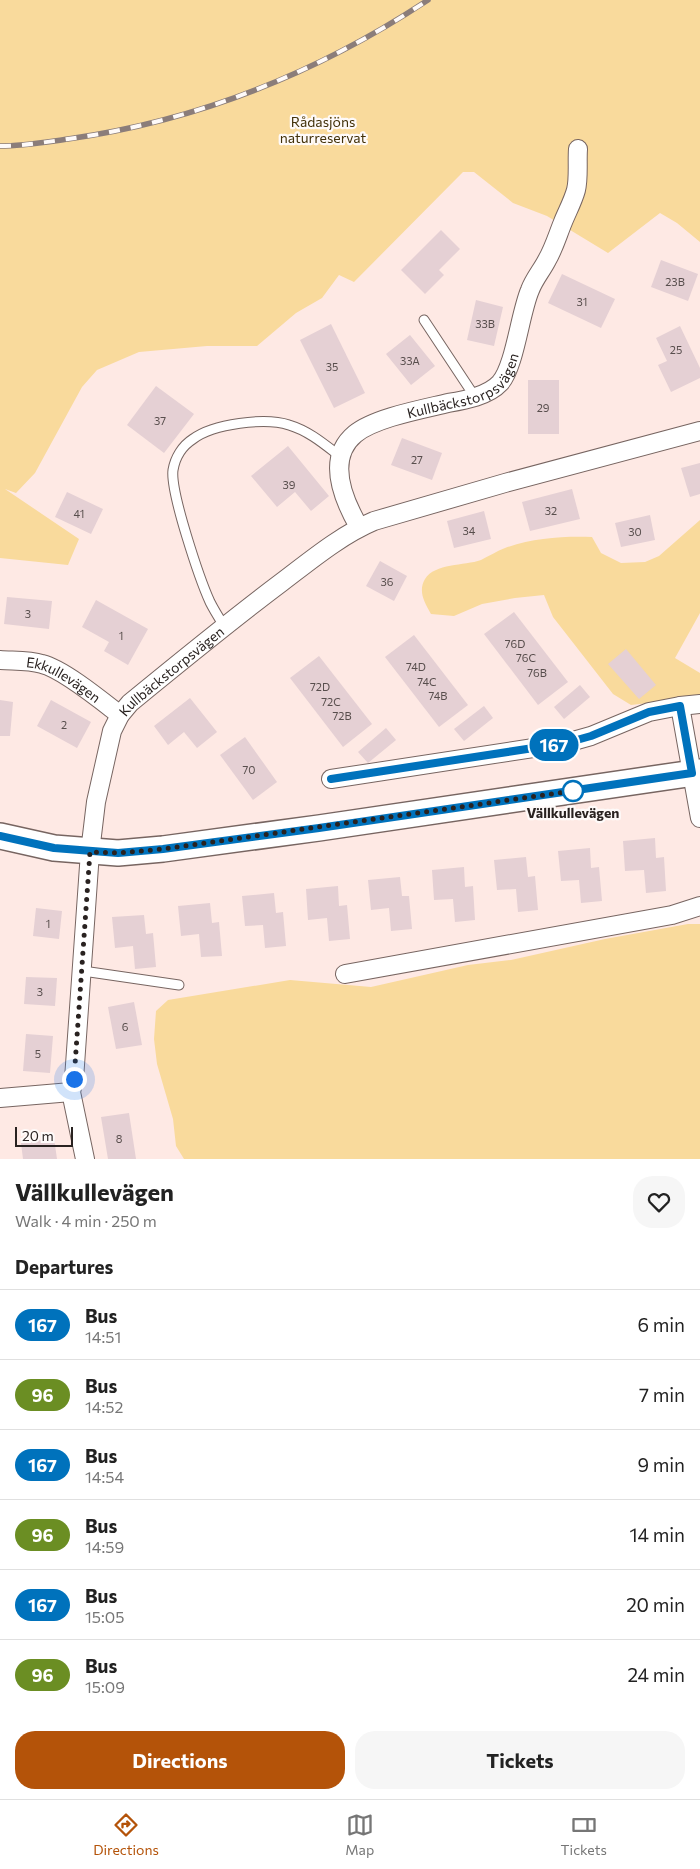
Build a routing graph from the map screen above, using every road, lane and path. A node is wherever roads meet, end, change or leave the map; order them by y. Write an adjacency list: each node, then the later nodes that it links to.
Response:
1 (578, 149): 3 (street, Kullbäckstorpsvägen)
2 (424, 320): 3 (lane)
3 (475, 397): 5 (street, Kullbäckstorpsvägen)
4 (700, 431): 6 (street, Kullbäckstorpsvägen)
5 (341, 456): 6 (street); 7 (lane)
6 (360, 527): 7 (street, Kullbäckstorpsvägen)
7 (224, 626): 11 (street, Kullbäckstorpsvägen)
8 (0, 660): 11 (street, Ekkullevägen)
9 (700, 704): 10 (street)
10 (680, 706): 12 (street); 13 (street)
11 (120, 715): 16 (street, Kullbäckstorpsvägen)
12 (696, 772): 14 (street); 16 (street)
13 (331, 779)
14 (700, 818)
15 (0, 836): 16 (street)
16 (90, 852): 18 (street, Kullbäckstorpsvägen)
17 (700, 906): 19 (street)
18 (82, 972): 20 (lane); 21 (street, Kullbäckstorpsvägen)
19 (345, 974)
20 (179, 985)
21 (72, 1092): 22 (street); 23 (street, Kullbäckstorpsvägen)
22 (0, 1098)
23 (85, 1159)

